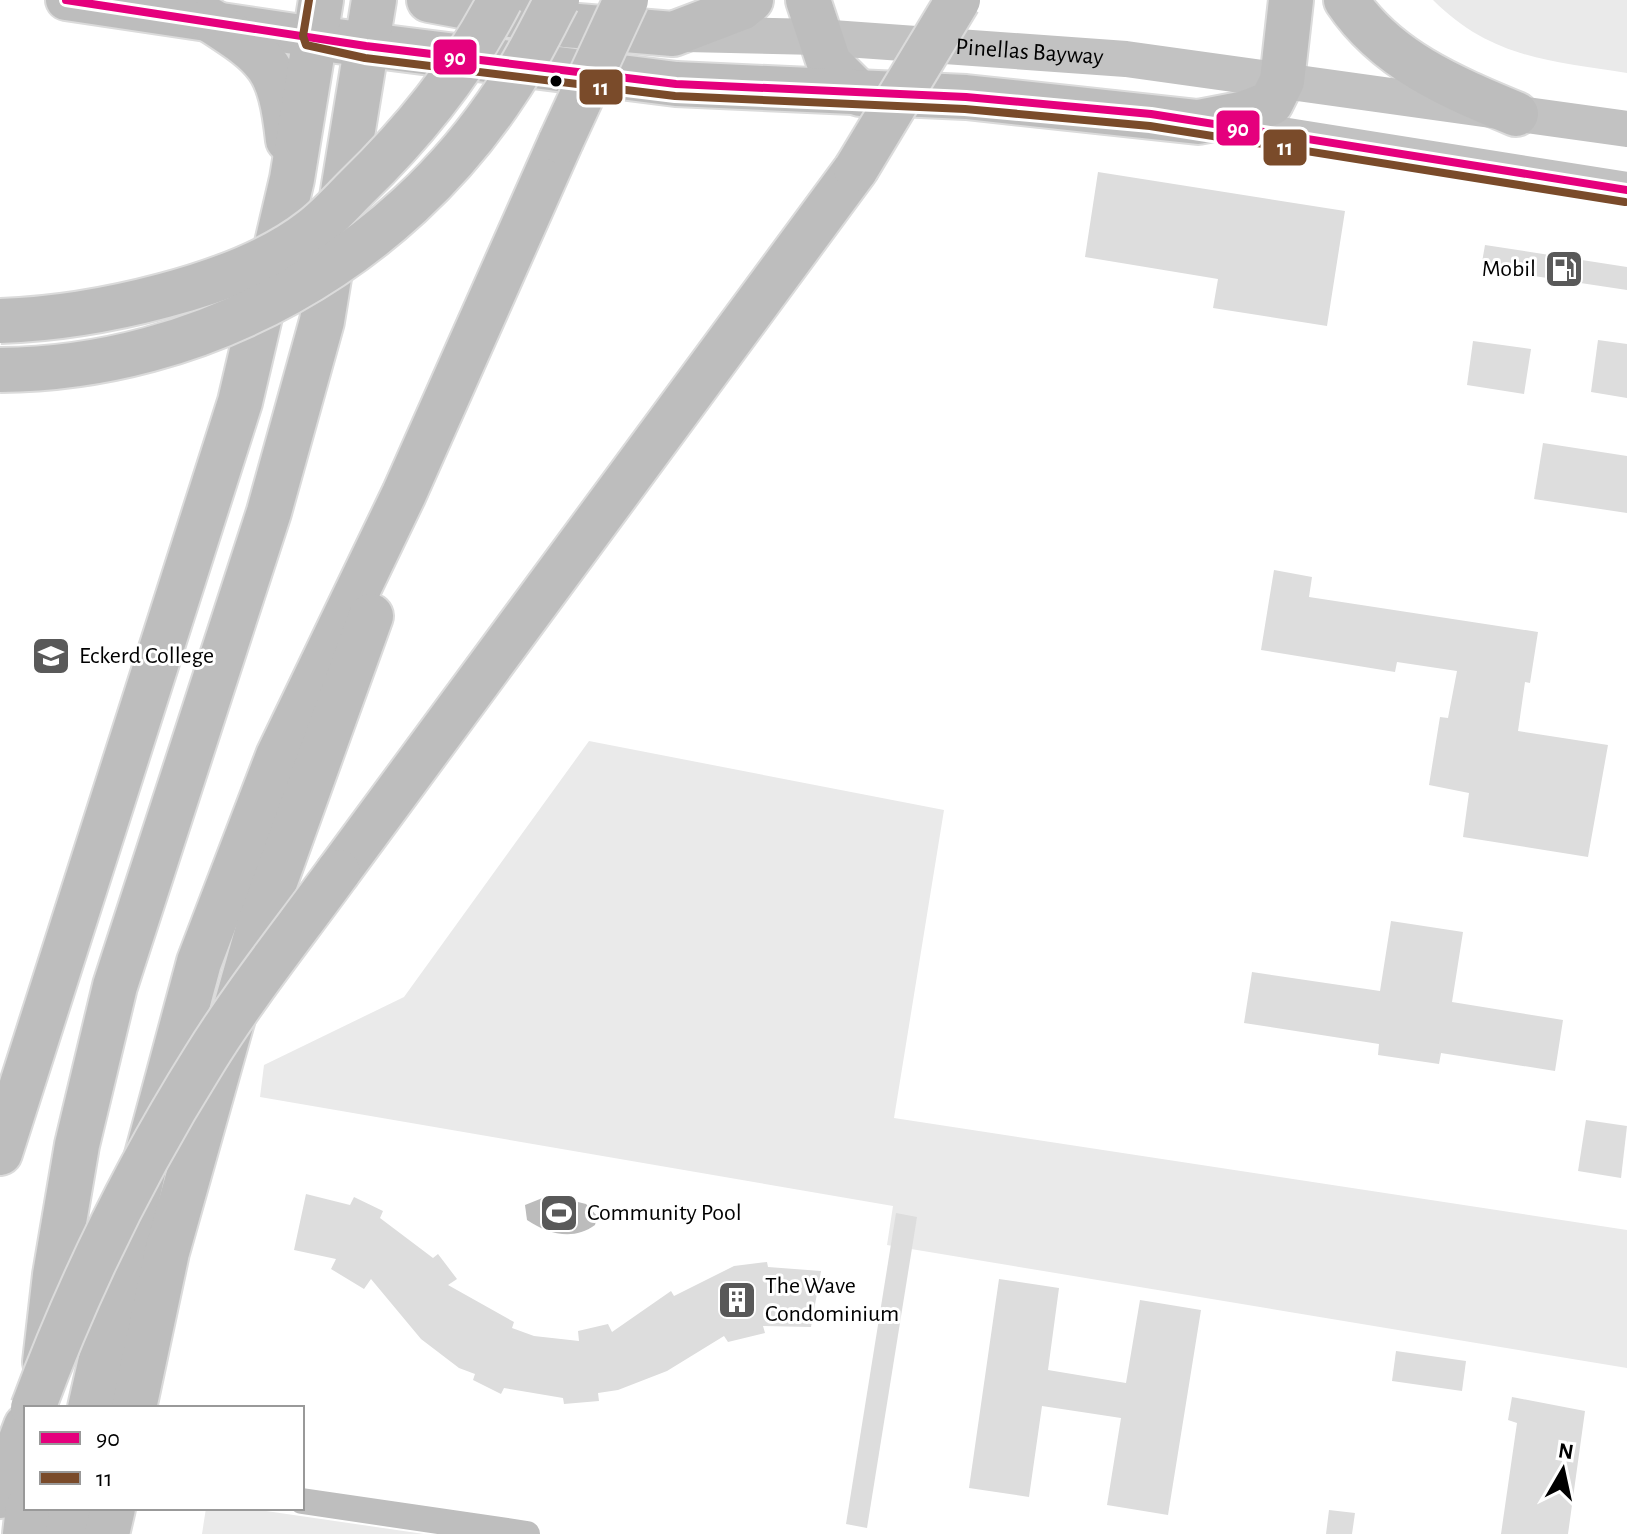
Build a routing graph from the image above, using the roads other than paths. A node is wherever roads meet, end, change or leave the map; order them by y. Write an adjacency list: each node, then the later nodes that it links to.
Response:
1 (66, 0): 13 (main road, Pinellas Bayway)
2 (374, 0): 15 (highway)
3 (429, 0): 14 (highway, Pinellas Bayway)
4 (500, 0): 23 (highway, bridge)
5 (557, 0): 24 (highway, bridge)
6 (626, 0): 25 (highway, bridge)
7 (751, 0): 14 (highway)
8 (958, 0): 27 (highway, bridge)
9 (1291, 0): 16 (highway)
10 (1346, 0): 18 (highway)
11 (813, 18): 14 (main road, Pinellas Bayway); 16 (main road, Pinellas Bayway); 17 (highway)
12 (318, 19): 13 (main road, Pinellas Bayway); 15 (highway, Pinellas Bayway); 21 (highway)
13 (210, 20): 21 (highway)
14 (673, 34)
15 (366, 46): 17 (highway, Pinellas Bayway); 28 (highway)
16 (1282, 81): 18 (main road, Pinellas Bayway); 19 (highway)
17 (860, 94): 19 (highway, Pinellas Bayway)
18 (1516, 114): 20 (main road, Pinellas Bayway)
19 (1198, 122): 22 (main road, Pinellas Bayway)
20 (1627, 129)
21 (292, 179): 26 (highway)
22 (1627, 190)
23 (0, 321)
24 (0, 370)
25 (404, 494): 29 (highway); 30 (highway)
26 (0, 1153)
27 (34, 1406)
28 (39, 1406)
29 (90, 1406)
30 (134, 1406)
31 (24, 1431): 32 (highway)
32 (0, 1496)
33 (304, 1501): 40 (street)
34 (28, 1510): 37 (highway)
35 (72, 1510): 38 (highway)
36 (113, 1510): 39 (highway)
37 (25, 1534)
38 (68, 1534)
39 (107, 1534)
40 (527, 1534)

